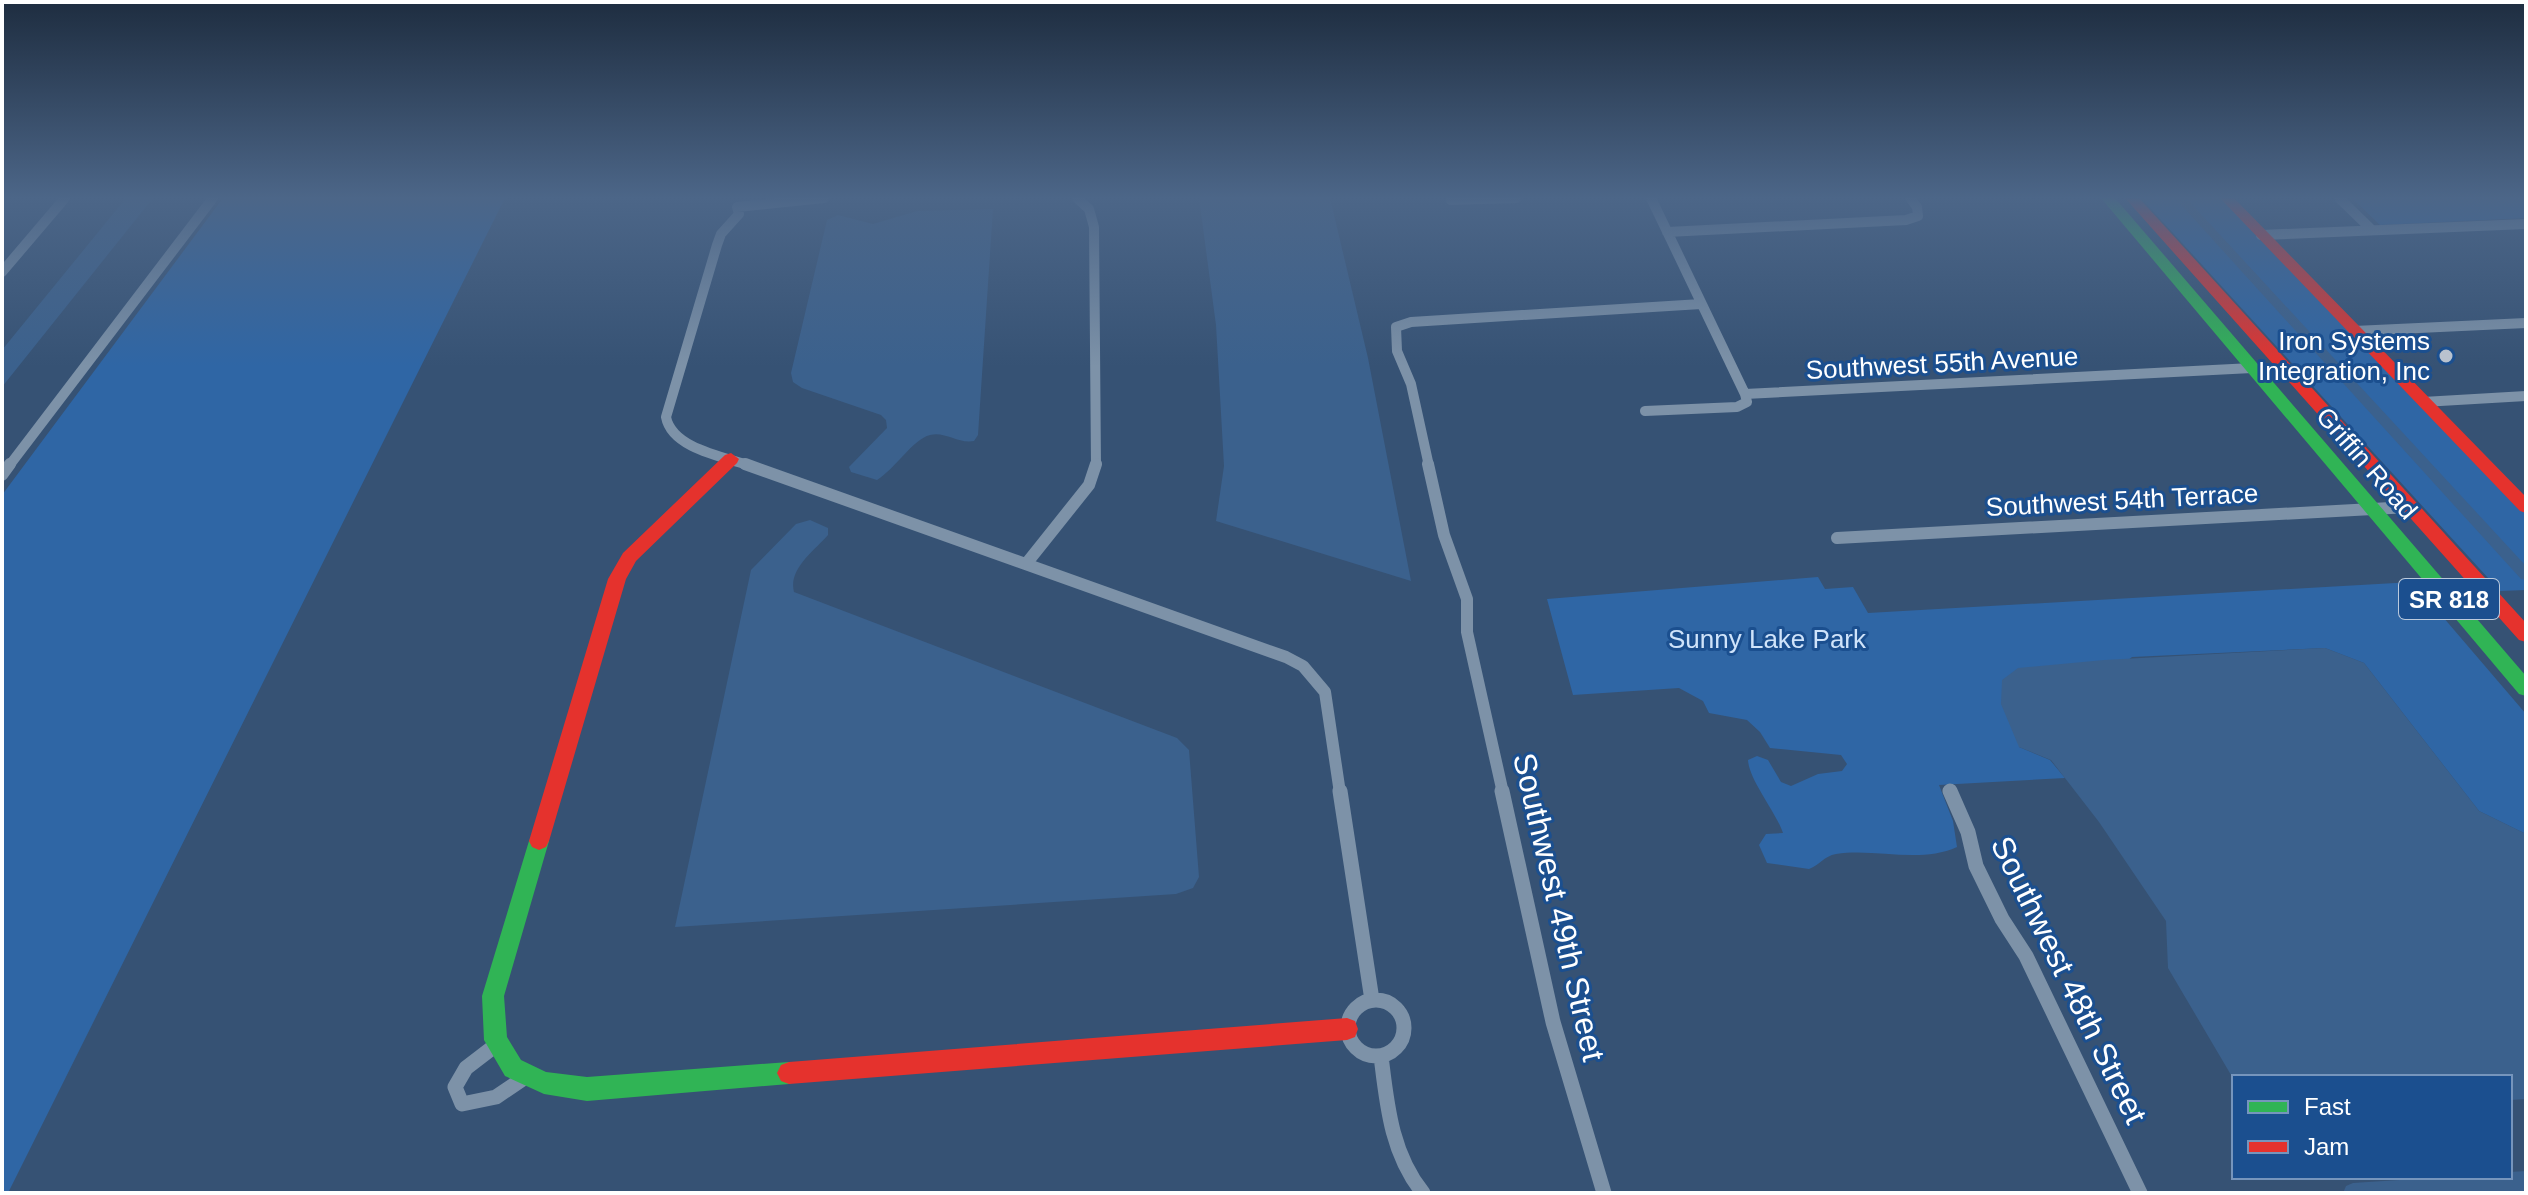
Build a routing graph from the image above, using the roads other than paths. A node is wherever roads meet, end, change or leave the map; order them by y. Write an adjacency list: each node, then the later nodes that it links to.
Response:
1 (18, 254): 9 (street)
2 (171, 254): 19 (street)
3 (715, 254): 18 (street)
4 (1094, 254): 24 (street)
5 (1677, 254): 10 (street)
6 (2166, 254): 13 (street, Griffin Road / SR 818)
7 (2172, 254): 20 (street, Griffin Road / SR 818)
8 (2279, 254): 12 (street)
9 (2, 272)
10 (1701, 304): 14 (street); 34 (street, Southwest 49th Street)
11 (2526, 323): 12 (street)
12 (2354, 331): 16 (street)
13 (2252, 368): 14 (street, Southwest 55th Avenue); 22 (street, Griffin Road / SR 818)
14 (1745, 394): 17 (street, Southwest 55th Avenue)
15 (2526, 396): 16 (street)
16 (2423, 402): 21 (street)
17 (1645, 411)
18 (731, 459): 24 (street); 30 (street)
19 (2, 475)
20 (2409, 507): 22 (street, Southwest 54th Terrace); 25 (street, Griffin Road / SR 818)
21 (2526, 507)
22 (2373, 509): 23 (street, Southwest 54th Terrace); 26 (street, Griffin Road / SR 818)
23 (1837, 538)
24 (1026, 564): 28 (street)
25 (2526, 635)
26 (2526, 689)
27 (1950, 791): 35 (street, Southwest 48th Street)
28 (1372, 1000): 29 (street); 31 (street)
29 (1347, 1029): 31 (street); 32 (street)
30 (496, 1045): 32 (street); 32 (street)
31 (1381, 1056): 33 (street)
32 (524, 1078)
33 (1423, 1193)
34 (1604, 1193)
35 (2140, 1193)

